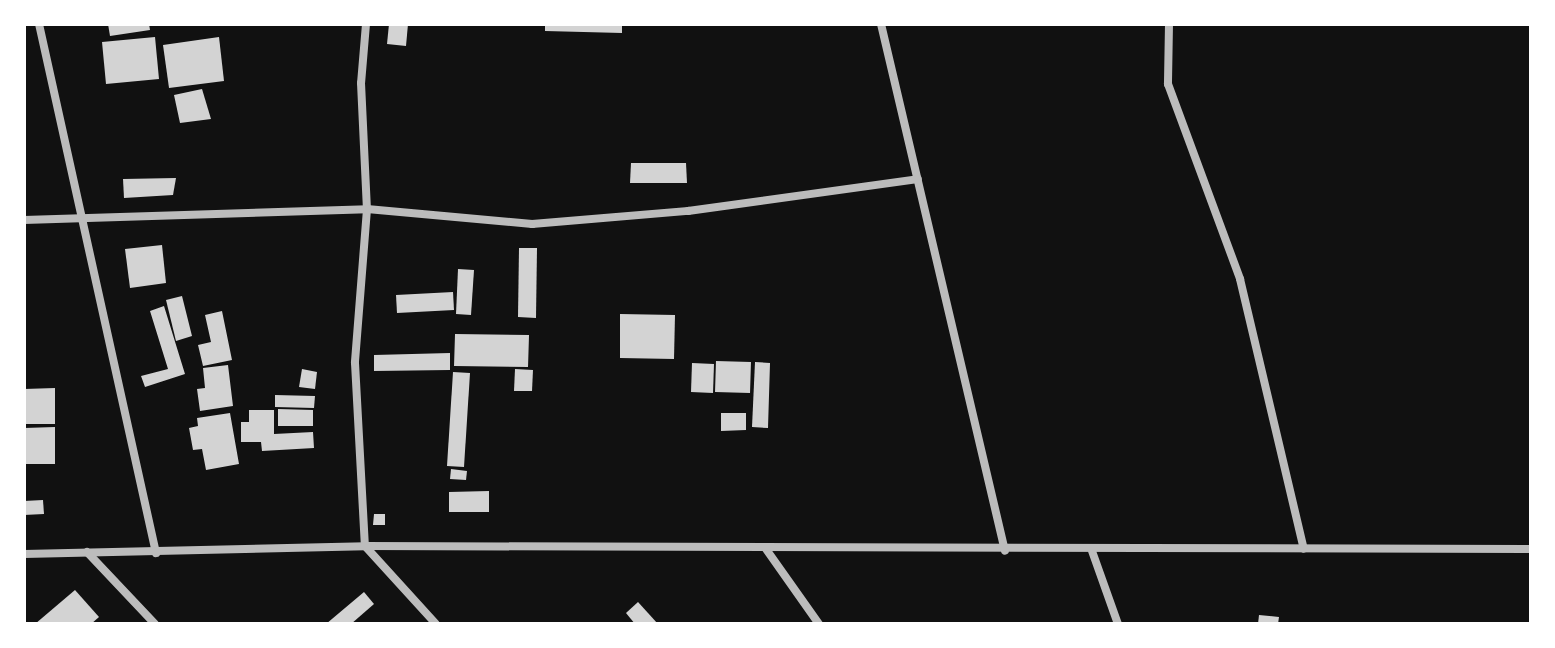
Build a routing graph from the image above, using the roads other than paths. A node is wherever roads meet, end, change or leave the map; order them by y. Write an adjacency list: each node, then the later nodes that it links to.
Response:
1 (39, 24): 7 (street)
2 (366, 24): 6 (street)
3 (881, 24): 5 (street)
4 (1169, 24): 11 (street)
5 (918, 179): 6 (street); 13 (street)
6 (367, 209): 7 (street); 9 (street)
7 (81, 218): 8 (street); 16 (street)
8 (24, 220)
9 (365, 546): 10 (street); 16 (street); 19 (street)
10 (766, 549): 13 (street); 20 (street)
11 (1304, 549): 12 (street); 14 (street)
12 (1531, 549)
13 (1005, 551): 14 (street)
14 (1092, 551): 21 (street)
15 (87, 552): 16 (street); 17 (street); 18 (street)
16 (156, 553)
17 (24, 554)
18 (155, 624)
19 (436, 624)
20 (819, 624)
21 (1118, 624)

